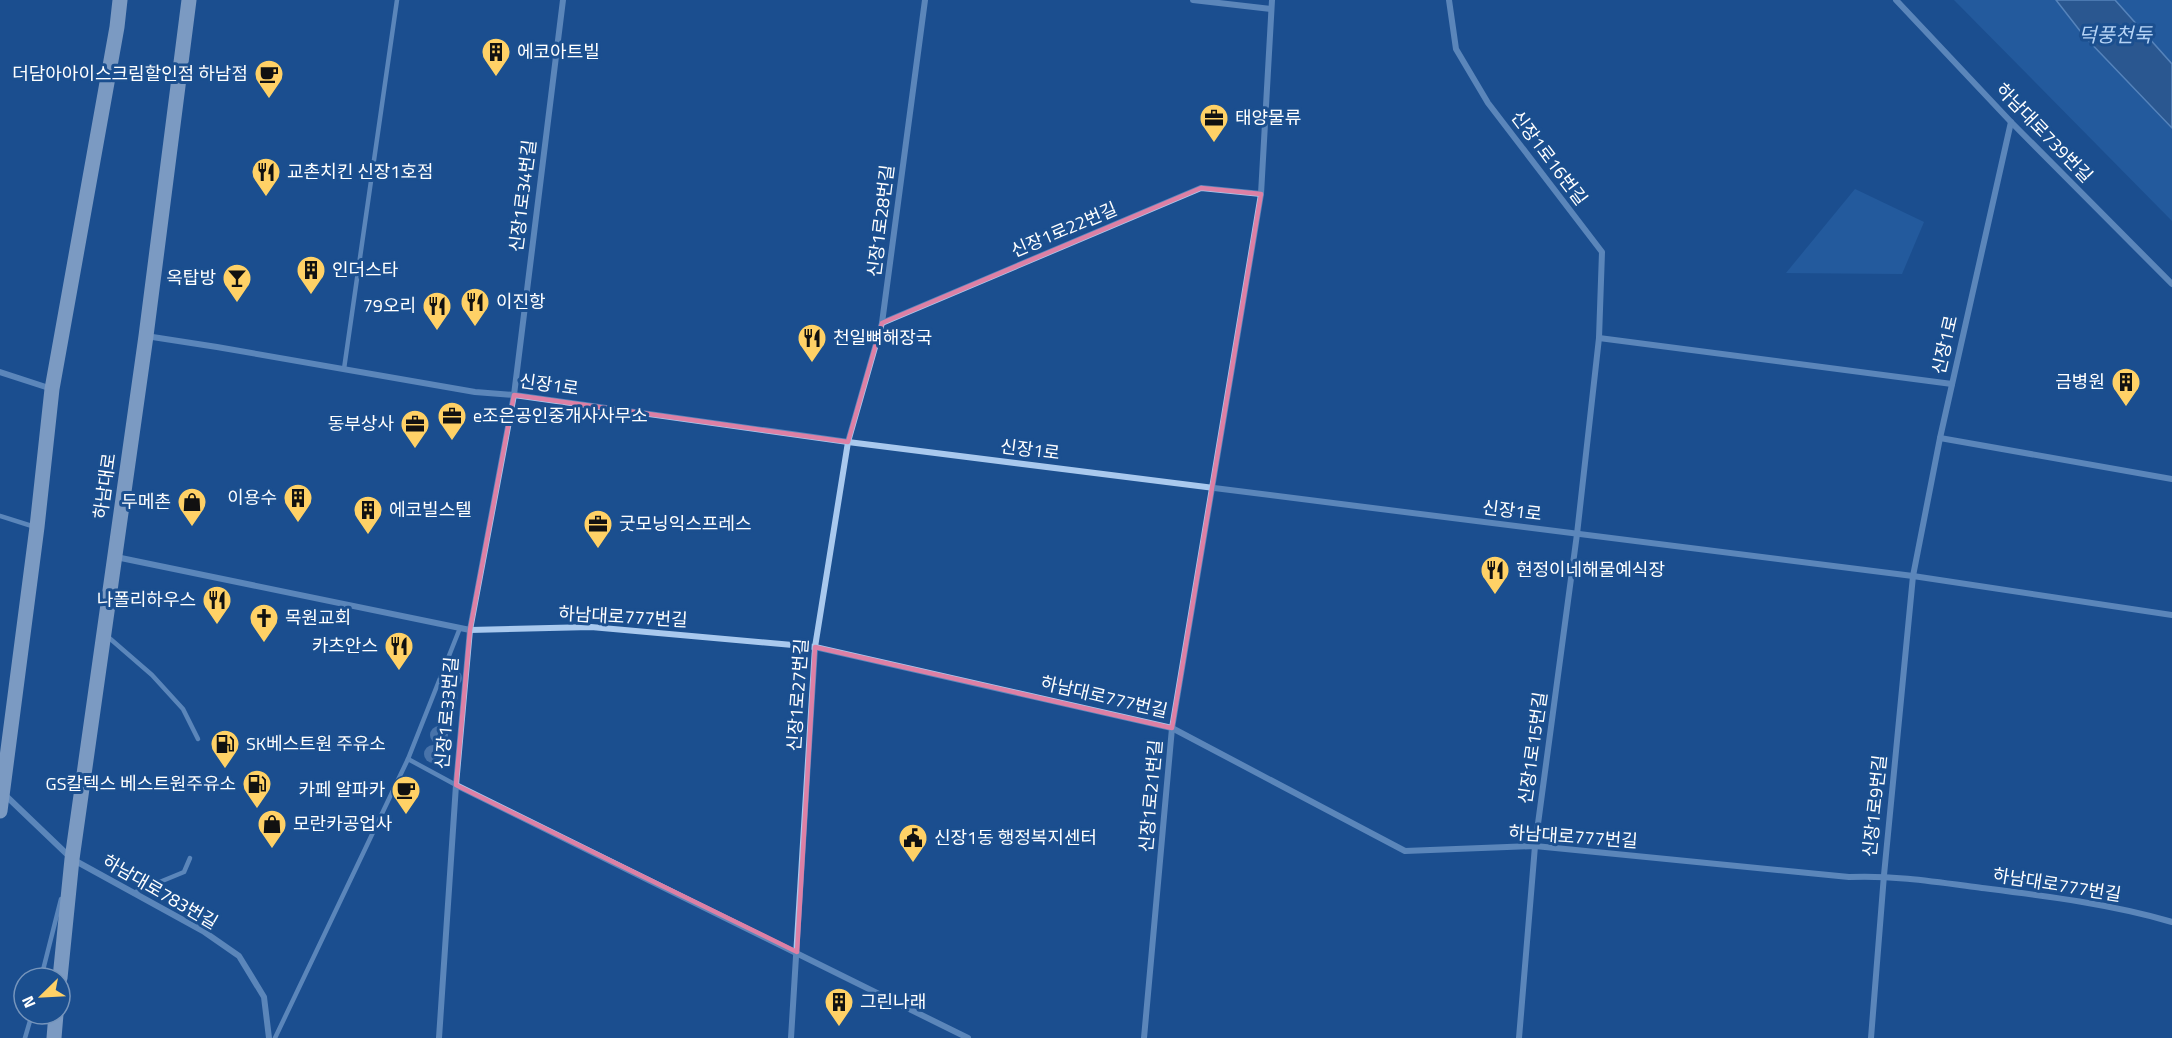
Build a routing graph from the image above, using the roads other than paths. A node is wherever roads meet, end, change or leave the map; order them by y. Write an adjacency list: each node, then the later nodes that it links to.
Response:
1 (115, 0): 12 (main road)
2 (120, 0): 12 (main road)
3 (189, 0): 17 (main road, 하남대로)
4 (397, 0): 19 (lane)
5 (563, 0): 23 (street, 신장1로34번길)
6 (925, 0): 16 (street, 신장1로28번길)
7 (1193, 0): 11 (street)
8 (1272, 0): 11 (street)
9 (1449, 0): 18 (street, 신장1로16번길)
10 (1896, 0): 13 (street, 하남대로739번길)
11 (1271, 9): 14 (street)
12 (117, 27): 22 (main road)
13 (2011, 122): 15 (street, 하남대로739번길); 21 (street, 신장1로)
14 (1261, 194): 16 (street, 신장1로22번길); 27 (street)
15 (2172, 284)
16 (882, 323): 25 (street, 신장1로28번길)
17 (146, 336): 19 (street, 신장1로); 31 (main road, 하남대로)
18 (1599, 338): 21 (street); 30 (street, 신장1로16번길)
19 (344, 369): 23 (street, 신장1로)
20 (0, 372): 22 (street)
21 (1952, 384): 24 (street, 신장1로)
22 (52, 389): 29 (main road)
23 (514, 395): 25 (street, 신장1로); 35 (street, 신장1로33번길)
24 (1940, 438): 26 (street); 32 (street, 신장1로)
25 (848, 442): 27 (street, 신장1로); 37 (street, 신장1로27번길)
26 (2172, 479)
27 (1211, 488): 30 (street, 신장1로); 38 (street, 신장1로21번길)
28 (0, 516): 29 (lane)
29 (37, 527): 42 (main road)
30 (1577, 534): 32 (street, 신장1로); 44 (street, 신장1로15번길)
31 (115, 556): 34 (street, 하남대로777번길); 36 (main road, 하남대로)
32 (1913, 576): 33 (street, 신장1로); 47 (street, 신장1로9번길)
33 (2172, 615)
34 (460, 628): 35 (street, 하남대로777번길); 40 (lane)
35 (470, 630): 37 (street, 하남대로777번길); 41 (street, 신장1로33번길)
36 (104, 633): 39 (lane); 46 (main road, 하남대로)
37 (815, 647): 38 (street, 하남대로777번길); 50 (street, 신장1로27번길)
38 (1172, 728): 44 (street, 하남대로777번길); 58 (street, 신장1로21번길)
39 (198, 739)
40 (408, 759): 41 (lane); 54 (lane)
41 (456, 785): 50 (street); 55 (street, 신장1로33번길)
42 (1, 792): 43 (main road); 46 (street, 하남대로783번길)
43 (0, 811)
44 (1535, 846): 47 (street, 하남대로777번길); 59 (street, 신장1로15번길)
45 (190, 858): 48 (lane)
46 (72, 859): 48 (street, 하남대로783번길); 51 (lane); 52 (main road, 하남대로)
47 (1884, 875): 49 (street, 하남대로777번길); 60 (street, 신장1로9번길)
48 (133, 893): 53 (street, 하남대로783번길)
49 (2172, 922)
50 (797, 952): 56 (street, 신장1로27번길); 57 (street)
51 (44, 966)
52 (61, 966)
53 (269, 1038)
54 (275, 1038)
55 (439, 1038)
56 (791, 1038)
57 (968, 1038)
58 (1144, 1038)
59 (1519, 1038)
60 (1871, 1038)

